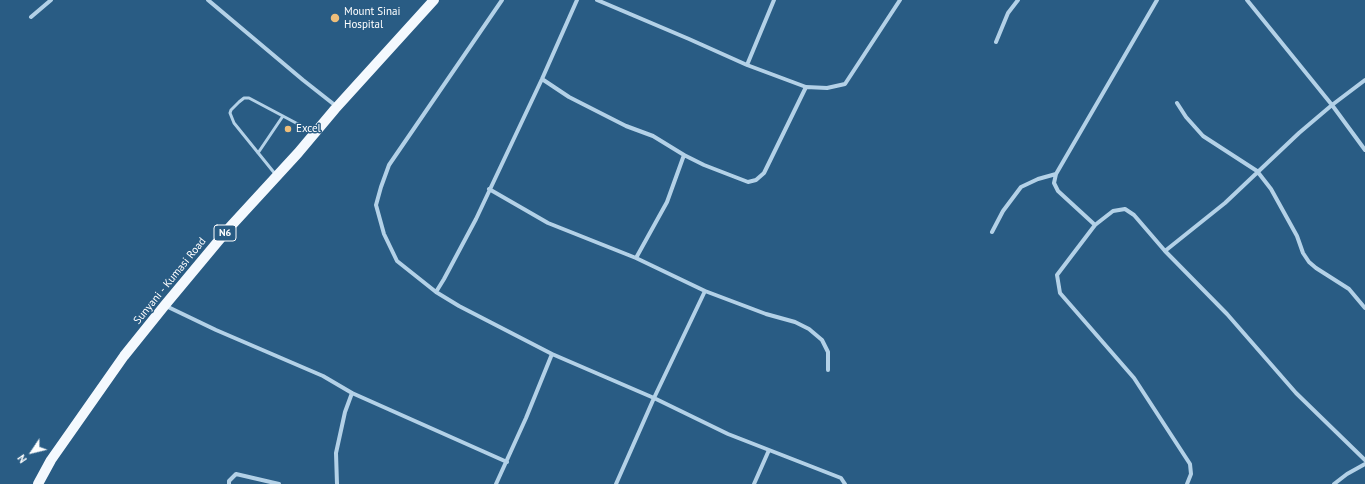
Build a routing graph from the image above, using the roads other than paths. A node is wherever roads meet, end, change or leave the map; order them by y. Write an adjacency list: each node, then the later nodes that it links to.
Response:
1 (51, 0): 12 (street)
2 (208, 0): 20 (street)
3 (434, 0): 20 (main road, Sunyani - Kumasi Road / N6)
4 (502, 0): 35 (street)
5 (577, 0): 15 (street)
6 (597, 0): 14 (street)
7 (774, 0): 14 (street)
8 (900, 0): 17 (street)
9 (1018, 0): 13 (street)
10 (1157, 0): 27 (street)
11 (1247, 0): 19 (street)
12 (31, 18)
13 (996, 42)
14 (747, 65): 17 (street)
15 (542, 78): 25 (street); 29 (street)
16 (1365, 80): 19 (street)
17 (806, 87): 25 (street)
18 (1177, 103): 26 (street)
19 (1332, 105): 23 (street); 26 (street)
20 (337, 106): 22 (main road, Sunyani - Kumasi Road / N6)
21 (283, 116): 22 (lane); 24 (lane); 24 (lane)
22 (315, 133): 28 (main road, Sunyani - Kumasi Road / N6)
23 (1365, 150)
24 (258, 153): 28 (lane)
25 (684, 155): 33 (street)
26 (1257, 171): 32 (street); 37 (street)
27 (1056, 174): 30 (street); 31 (street)
28 (277, 176): 36 (main road, Sunyani - Kumasi Road / N6)
29 (489, 189): 33 (street); 35 (street)
30 (1095, 225): 32 (street); 54 (street)
31 (992, 232)
32 (1165, 251): 43 (street)
33 (636, 258): 34 (street)
34 (705, 291): 39 (street); 41 (street)
35 (436, 292): 38 (street)
36 (165, 305): 40 (street); 46 (main road, Sunyani - Kumasi Road / N6)
37 (1365, 308)
38 (552, 354): 41 (street); 44 (street)
39 (828, 370)
40 (352, 393): 44 (street); 49 (street)
41 (654, 398): 42 (street); 51 (street)
42 (769, 450): 52 (street); 53 (street)
43 (1365, 460)
44 (507, 462): 50 (street)
45 (1365, 464): 55 (street)
46 (38, 484)
47 (229, 484): 48 (street)
48 (279, 484)
49 (337, 484)
50 (496, 484)
51 (616, 484)
52 (754, 484)
53 (845, 484)
54 (1187, 484)
55 (1334, 484)

